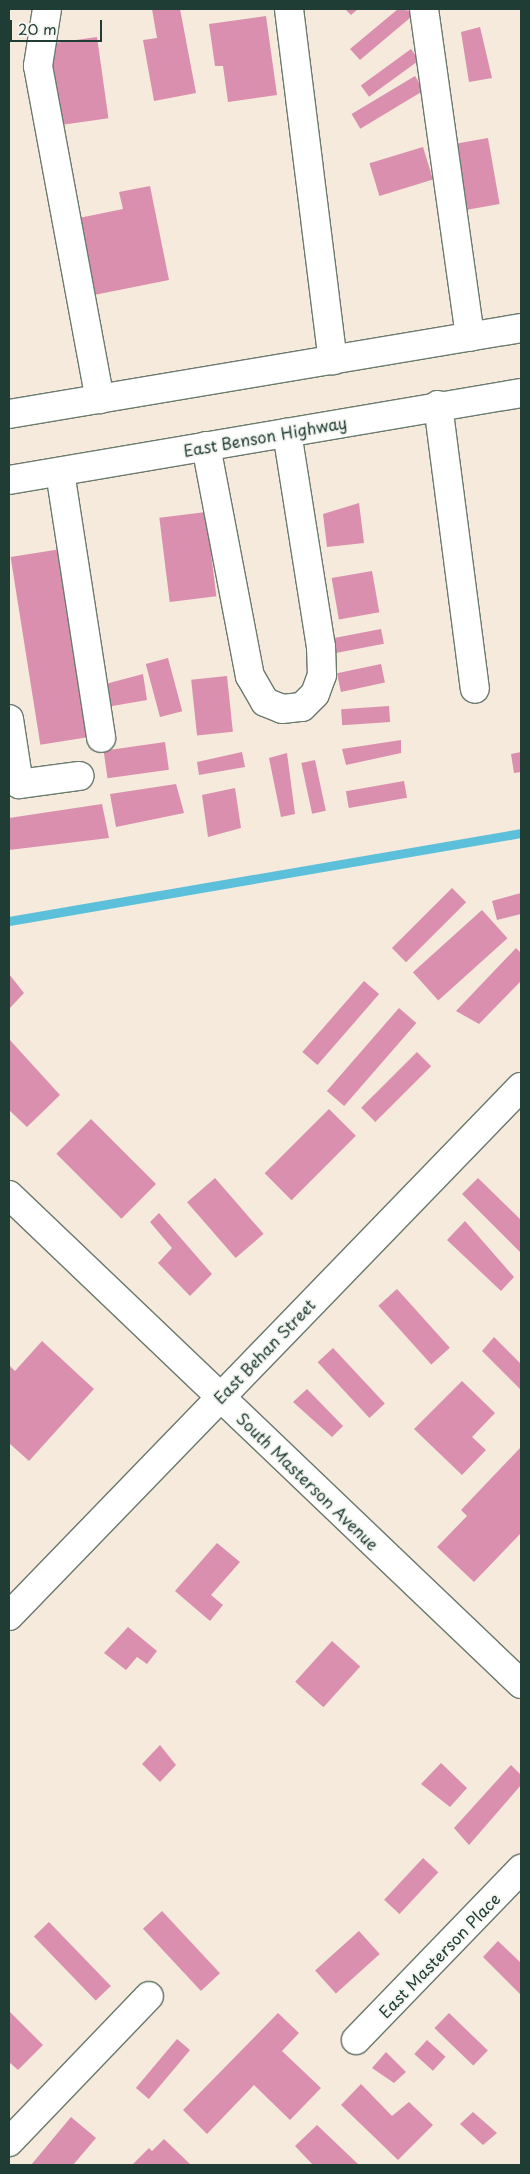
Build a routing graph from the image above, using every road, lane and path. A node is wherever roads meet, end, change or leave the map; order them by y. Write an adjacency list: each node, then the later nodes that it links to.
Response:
1 (47, 9): 8 (street)
2 (289, 9): 6 (street)
3 (424, 9): 5 (street)
4 (520, 331): 5 (street)
5 (470, 337): 6 (street)
6 (333, 360): 8 (street)
7 (521, 393): 9 (street, East Benson Highway)
8 (100, 399): 10 (street)
9 (438, 405): 11 (street, East Benson Highway); 15 (street)
10 (9, 414)
11 (287, 433): 12 (street, East Benson Highway); 12 (street)
12 (206, 446): 13 (street, East Benson Highway)
13 (60, 472): 14 (street, East Benson Highway); 17 (street)
14 (9, 480)
15 (475, 689)
16 (9, 719): 18 (street)
17 (101, 738)
18 (80, 776)
19 (521, 1087): 21 (street, East Behan Street)
20 (9, 1195): 21 (street, South Masterson Avenue)
21 (219, 1396): 22 (street, East Behan Street); 23 (street, South Masterson Avenue)
22 (9, 1616)
23 (521, 1684)
24 (521, 1869): 26 (street, East Masterson Place)
25 (149, 1996): 27 (street)
26 (356, 2040)
27 (9, 2142)

